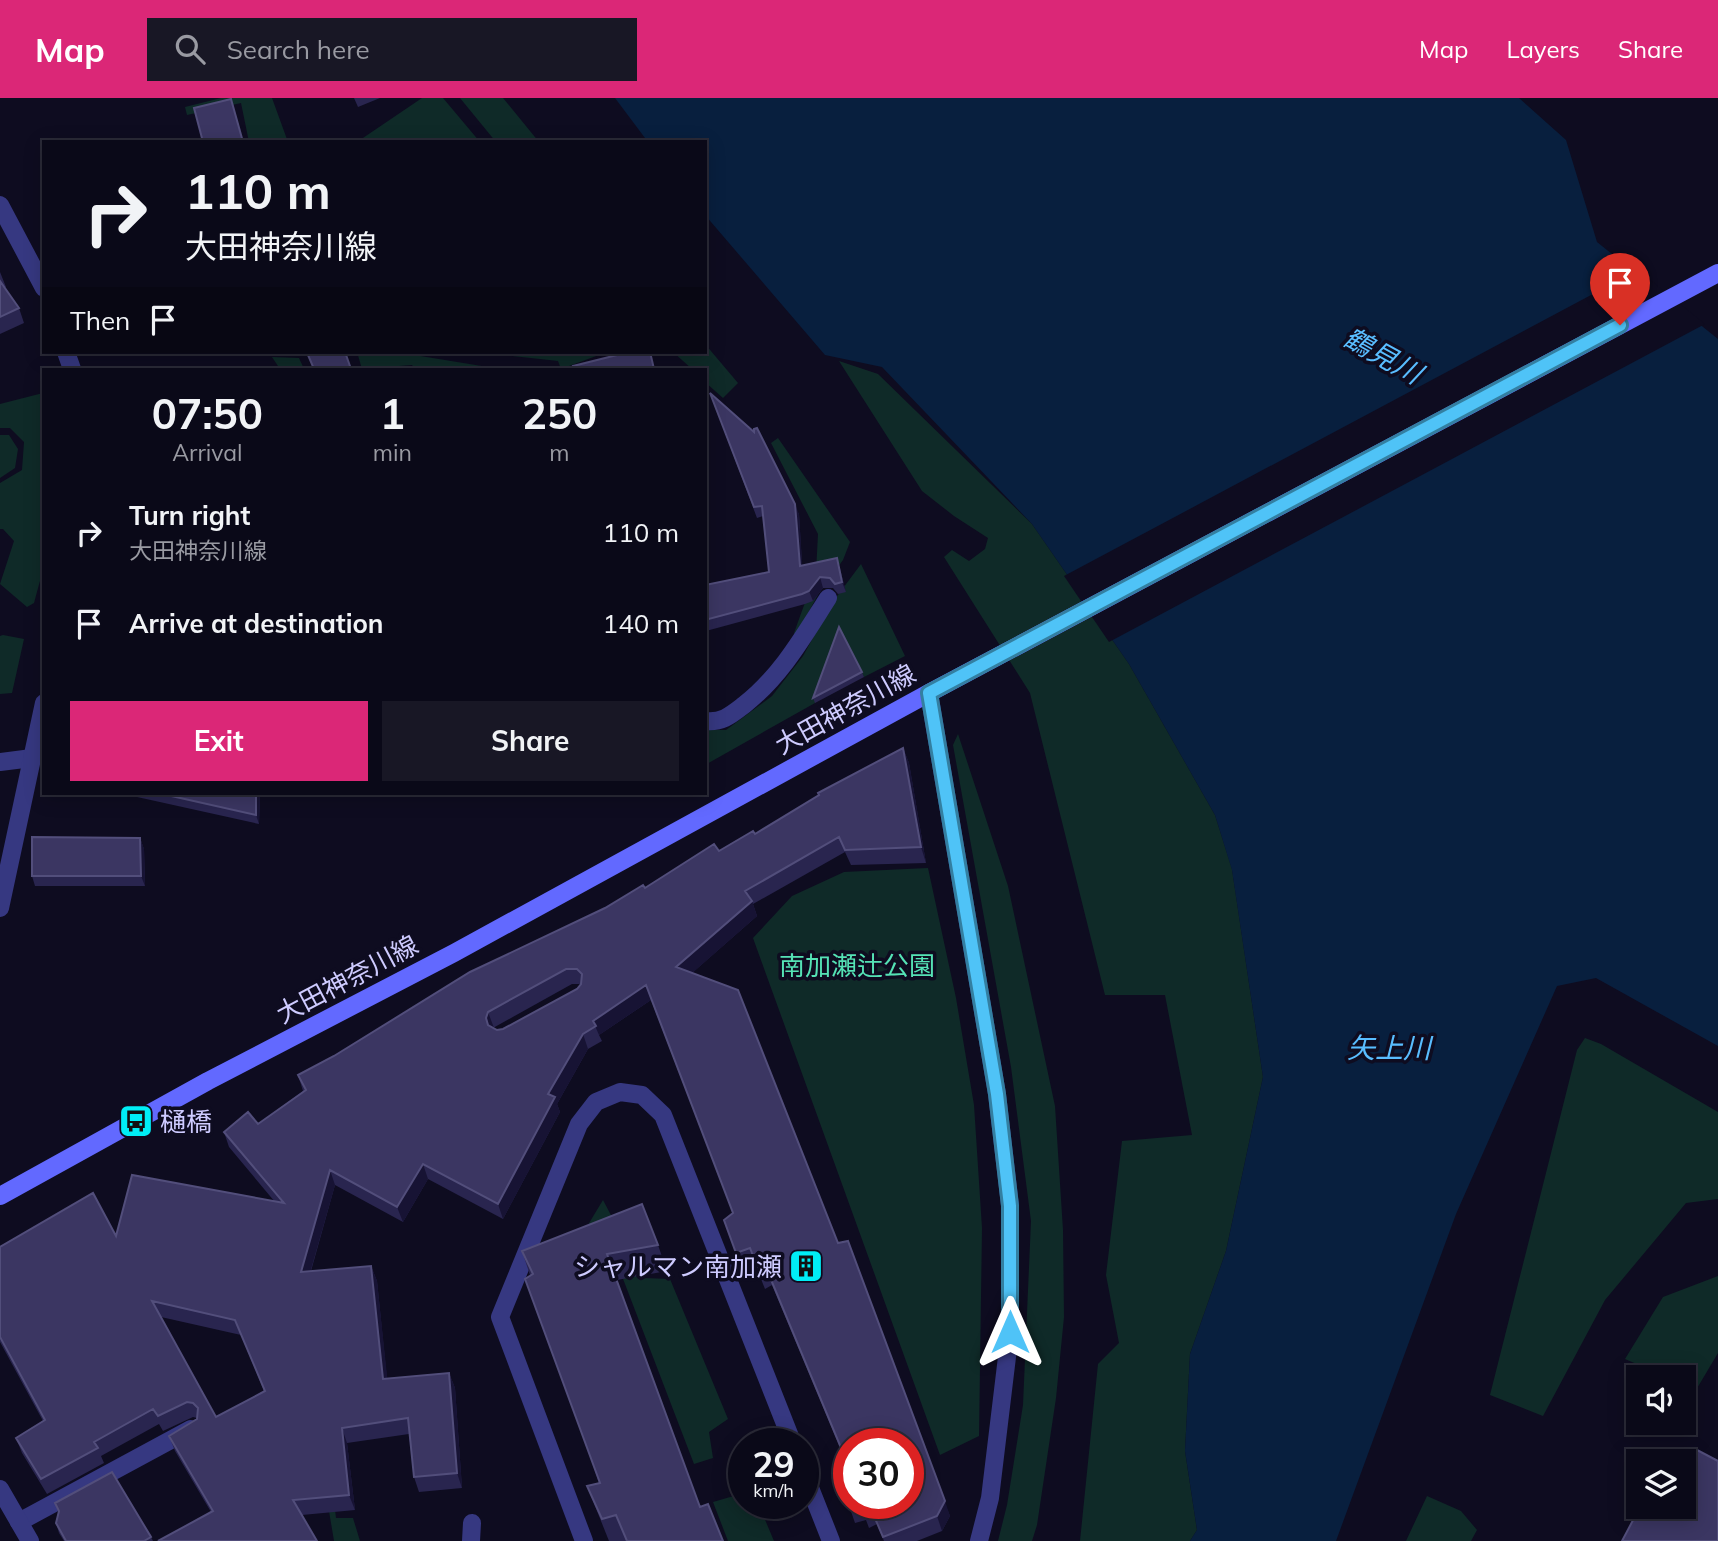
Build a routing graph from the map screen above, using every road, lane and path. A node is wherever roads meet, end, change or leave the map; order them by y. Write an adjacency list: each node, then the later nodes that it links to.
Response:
1 (0, 205): 3 (street)
2 (1718, 273): 5 (main road, 大田神奈川線)
3 (42, 284)
4 (828, 598): 7 (street)
5 (929, 693): 11 (main road, 大田神奈川線); 20 (street)
6 (42, 712): 8 (street)
7 (707, 721)
8 (32, 758): 9 (street); 10 (street)
9 (0, 762)
10 (0, 908)
11 (0, 1195)
12 (194, 1428): 16 (street)
13 (787, 1428): 18 (street)
14 (0, 1489): 16 (street)
15 (819, 1511): 19 (street)
16 (19, 1522): 17 (street)
17 (30, 1541)
18 (584, 1541)
19 (831, 1541)
20 (979, 1541)

